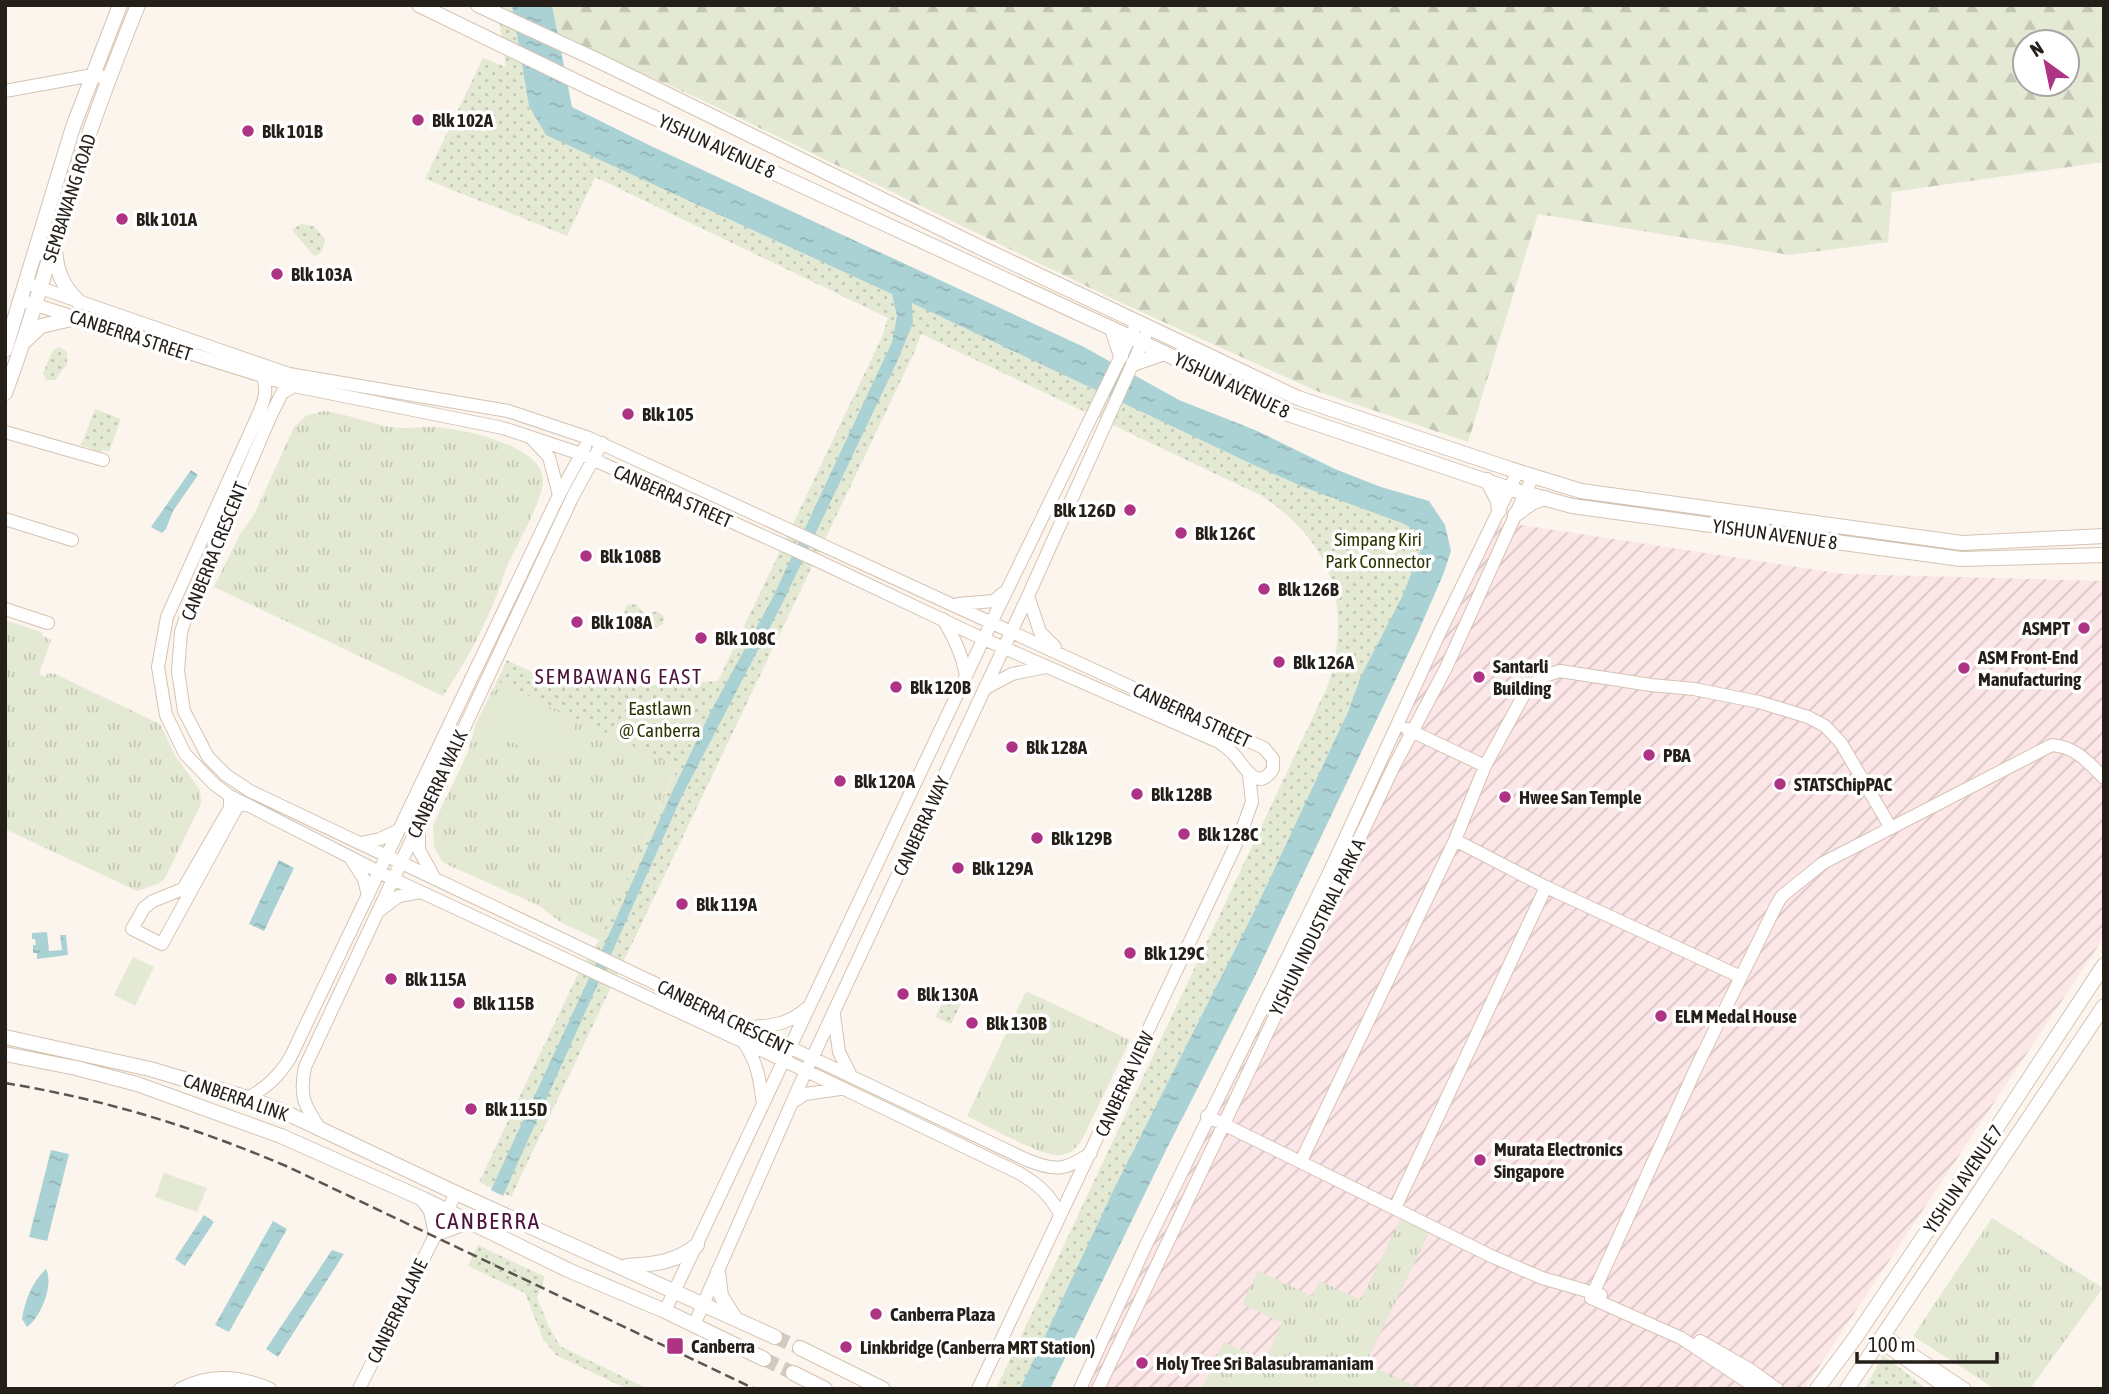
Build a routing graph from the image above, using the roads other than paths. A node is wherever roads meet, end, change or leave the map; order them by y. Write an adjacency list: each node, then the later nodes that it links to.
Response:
1 (120, 5): 5 (main road, SEMBAWANG ROAD)
2 (138, 5): 6 (main road, SEMBAWANG ROAD)
3 (419, 5): 16 (main road, YISHUN AVENUE 8)
4 (478, 5): 15 (main road, YISHUN AVENUE 8)
5 (93, 75): 6 (street); 7 (street); 9 (main road, SEMBAWANG ROAD)
6 (108, 78): 8 (main road, SEMBAWANG ROAD)
7 (5, 91)
8 (54, 242): 10 (main road, SEMBAWANG ROAD); 12 (main road)
9 (26, 283): 10 (street, CANBERRA STREET); 11 (main road, SEMBAWANG ROAD)
10 (41, 288): 12 (street, CANBERRA STREET); 13 (main road, SEMBAWANG ROAD)
11 (20, 300): 13 (street, CANBERRA STREET); 19 (main road, SEMBAWANG ROAD)
12 (79, 302): 23 (street, CANBERRA STREET)
13 (36, 305): 14 (street, CANBERRA STREET); 18 (main road, SEMBAWANG ROAD)
14 (76, 318): 18 (main road); 22 (street, CANBERRA STREET)
15 (1143, 324): 17 (street, CANBERRA WAY); 30 (main road, YISHUN AVENUE 8)
16 (1112, 329): 17 (main road, YISHUN AVENUE 8); 21 (main road)
17 (1136, 340): 20 (main road, YISHUN AVENUE 8); 21 (street, CANBERRA WAY)
18 (23, 344): 24 (main road, SEMBAWANG ROAD)
19 (5, 350)
20 (1165, 353): 21 (main road); 32 (main road, YISHUN AVENUE 8)
21 (1127, 361): 43 (street, CANBERRA WAY); 44 (street, CANBERRA WAY)
22 (263, 377): 23 (street, CANBERRA STREET); 62 (street, CANBERRA CRESCENT)
23 (289, 381): 26 (street, CANBERRA STREET); 27 (street, CANBERRA STREET); 68 (street, CANBERRA CRESCENT)
24 (5, 393)
25 (5, 432): 29 (street)
26 (530, 436): 28 (street, CANBERRA STREET); 35 (street)
27 (596, 440): 28 (street, CANBERRA WALK); 45 (street, CANBERRA STREET)
28 (587, 457): 35 (street, CANBERRA WALK); 47 (street, CANBERRA STREET); 64 (street, CANBERRA WALK)
29 (103, 460)
30 (1518, 471): 31 (main road, YISHUN AVENUE 8); 33 (street, YISHUN INDUSTRIAL PARK A)
31 (1533, 476): 34 (street, YISHUN INDUSTRIAL PARK A); 40 (main road, YISHUN AVENUE 8)
32 (1487, 480): 33 (main road, YISHUN AVENUE 8); 37 (main road)
33 (1510, 489): 34 (main road, YISHUN AVENUE 8); 37 (street, YISHUN INDUSTRIAL PARK A)
34 (1525, 493): 36 (main road, YISHUN AVENUE 8); 38 (street, YISHUN INDUSTRIAL PARK A)
35 (559, 495): 66 (street, CANBERRA WALK)
36 (1545, 498): 38 (main road); 42 (main road, YISHUN AVENUE 8)
37 (1499, 511): 57 (street, YISHUN INDUSTRIAL PARK A)
38 (1515, 515): 58 (street, YISHUN INDUSTRIAL PARK A)
39 (5, 519): 41 (street)
40 (2104, 536)
41 (72, 540)
42 (2104, 555)
43 (1008, 588): 45 (street); 48 (street, CANBERRA WAY)
44 (1028, 596): 50 (street, CANBERRA WAY); 53 (street)
45 (954, 604): 48 (street, CANBERRA STREET)
46 (5, 609): 49 (street)
47 (943, 619): 51 (street, CANBERRA STREET); 55 (street)
48 (992, 621): 50 (street, CANBERRA STREET); 51 (street, CANBERRA WAY)
49 (48, 623)
50 (1012, 630): 52 (street, CANBERRA WAY); 53 (street, CANBERRA STREET)
51 (983, 638): 52 (street, CANBERRA STREET); 55 (street, CANBERRA WAY)
52 (1003, 648): 54 (street, CANBERRA STREET); 56 (street, CANBERRA WAY)
53 (1059, 652): 60 (street, CANBERRA STREET)
54 (1047, 667): 56 (street); 60 (street, CANBERRA STREET)
55 (966, 676): 82 (street, CANBERRA WAY)
56 (984, 690): 83 (street, CANBERRA WAY)
57 (1397, 724): 58 (street); 98 (street, YISHUN INDUSTRIAL PARK A)
58 (1412, 731): 59 (street); 100 (street, YISHUN INDUSTRIAL PARK A)
59 (1485, 766): 65 (street); 67 (street)
60 (1249, 775): 103 (street, CANBERRA VIEW)
61 (2104, 778): 65 (street)
62 (230, 796): 63 (street, CANBERRA CRESCENT); 63 (street)
63 (245, 804): 70 (street, CANBERRA CRESCENT)
64 (421, 817): 71 (street, CANBERRA WALK); 74 (street)
65 (1891, 828): 80 (street)
66 (397, 831): 68 (street); 69 (street, CANBERRA WALK)
67 (1455, 840): 75 (street); 104 (street)
68 (360, 844): 69 (street, CANBERRA CRESCENT)
69 (387, 855): 71 (street, CANBERRA CRESCENT); 72 (street, CANBERRA WALK)
70 (351, 858): 72 (street, CANBERRA CRESCENT); 77 (street)
71 (400, 861): 73 (street, CANBERRA WALK); 74 (street, CANBERRA CRESCENT)
72 (379, 872): 73 (street, CANBERRA CRESCENT); 77 (street, CANBERRA WALK)
73 (393, 879): 76 (street, CANBERRA CRESCENT); 78 (street, CANBERRA WALK)
74 (435, 879): 84 (street, CANBERRA CRESCENT)
75 (1546, 887): 80 (street); 107 (street)
76 (425, 892): 78 (street); 86 (street, CANBERRA CRESCENT)
77 (368, 896): 95 (street, CANBERRA WALK)
78 (375, 914): 101 (street, CANBERRA WALK)
79 (2104, 965): 122 (main road, YISHUN AVENUE 7)
80 (1741, 977): 116 (street)
81 (2104, 1006): 123 (main road, YISHUN AVENUE 7)
82 (807, 1008): 84 (street); 87 (street, CANBERRA WAY)
83 (834, 1015): 92 (street, CANBERRA WAY); 93 (street)
84 (746, 1027): 87 (street, CANBERRA CRESCENT)
85 (5, 1037): 95 (main road, CANBERRA LINK)
86 (743, 1043): 90 (street, CANBERRA CRESCENT); 97 (street)
87 (790, 1048): 90 (street, CANBERRA WAY); 92 (street, CANBERRA CRESCENT)
88 (5, 1054): 89 (main road, CANBERRA LINK)
89 (22, 1056): 91 (main road); 106 (main road, CANBERRA LINK)
90 (784, 1061): 92 (street, CANBERRA CRESCENT); 97 (street, CANBERRA WAY)
91 (5, 1064)
92 (809, 1065): 93 (street, CANBERRA CRESCENT); 94 (street, CANBERRA CRESCENT); 96 (street, CANBERRA WAY)
93 (851, 1076): 99 (street, CANBERRA CRESCENT)
94 (844, 1089): 96 (street); 102 (street, CANBERRA CRESCENT)
95 (248, 1098): 101 (main road, CANBERRA LINK)
96 (793, 1102): 114 (street, CANBERRA WAY)
97 (763, 1106): 112 (street, CANBERRA WAY)
98 (1207, 1116): 100 (street); 135 (street, YISHUN INDUSTRIAL PARK A)
99 (949, 1123): 102 (street); 103 (street, CANBERRA CRESCENT)
100 (1224, 1125): 104 (street); 136 (street, YISHUN INDUSTRIAL PARK A)
101 (320, 1129): 105 (main road, CANBERRA LINK)
102 (948, 1139): 109 (street, CANBERRA CRESCENT)
103 (1091, 1153): 109 (street, CANBERRA VIEW)
104 (1301, 1161): 107 (street)
105 (456, 1193): 108 (street); 113 (main road, CANBERRA LINK)
106 (423, 1199): 108 (main road, CANBERRA LINK); 111 (main road)
107 (1395, 1208): 116 (street)
108 (447, 1212): 110 (main road, CANBERRA LINK); 111 (street)
109 (1060, 1214): 134 (street, CANBERRA VIEW)
110 (468, 1222): 111 (main road); 118 (main road, CANBERRA LINK)
111 (436, 1234): 131 (street, CANBERRA LANE)
112 (696, 1245): 113 (main road); 115 (street, CANBERRA WAY)
113 (622, 1266): 115 (main road, CANBERRA LINK)
114 (718, 1272): 117 (street, CANBERRA WAY); 119 (main road)
115 (675, 1291): 117 (main road, CANBERRA LINK); 118 (street, CANBERRA WAY)
116 (1593, 1295): 137 (street); 138 (street)
117 (703, 1304): 119 (main road, CANBERRA LINK); 120 (street, CANBERRA WAY)
118 (665, 1311): 120 (main road, CANBERRA LINK)
119 (736, 1319): 121 (main road, CANBERRA LINK)
120 (694, 1325): 125 (main road, CANBERRA LINK)
121 (775, 1337)
122 (1855, 1338): 123 (main road); 139 (main road, YISHUN AVENUE 7)
123 (1880, 1340): 140 (main road, YISHUN AVENUE 7); 141 (street); 142 (street)
124 (800, 1348): 133 (main road)
125 (764, 1359)
126 (793, 1373): 132 (main road)
127 (180, 1389): 130 (street)
128 (201, 1389): 129 (street)
129 (242, 1389)
130 (270, 1389)
131 (359, 1389)
132 (825, 1389)
133 (883, 1389)
134 (978, 1389)
135 (1080, 1389)
136 (1098, 1389)
137 (1758, 1389)
138 (1777, 1389)
139 (1817, 1389)
140 (1847, 1389)
141 (1948, 1389)
142 (1965, 1389)

